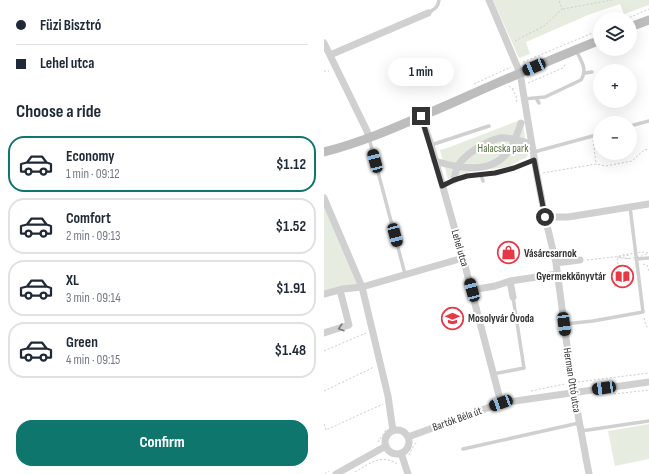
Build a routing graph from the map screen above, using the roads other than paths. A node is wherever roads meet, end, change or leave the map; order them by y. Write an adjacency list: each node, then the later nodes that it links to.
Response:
1 (439, 0): 3 (lane)
2 (489, 0): 9 (street, Herman Ottó utca)
3 (428, 13): 7 (street)
4 (649, 20): 5 (street)
5 (637, 24)
6 (593, 44): 8 (street)
7 (326, 49): 21 (street)
8 (577, 52): 9 (street); 11 (lane)
9 (518, 68): 13 (street, Herman Ottó utca); 15 (street)
10 (592, 72): 11 (lane)
11 (585, 73): 12 (lane)
12 (536, 98): 13 (lane); 14 (lane)
13 (524, 99): 27 (street, Herman Ottó utca)
14 (539, 103)
15 (421, 116): 21 (street); 24 (street, Lehel utca)
16 (649, 121): 18 (lane)
17 (522, 123): 22 (street)
18 (637, 124)
19 (490, 126): 24 (lane)
20 (593, 136): 27 (lane)
21 (369, 138): 25 (street); 44 (lane)
22 (515, 139): 23 (street); 30 (street); 30 (street)
23 (525, 142)
24 (431, 145): 29 (street, Lehel utca)
25 (342, 148): 26 (street); 28 (street)
26 (324, 152)
27 (533, 156): 31 (lane); 38 (street, Herman Ottó utca)
28 (324, 157)
29 (435, 161): 30 (street); 34 (street, Lehel utca)
30 (457, 167): 32 (street)
31 (481, 175): 32 (lane); 33 (lane)
32 (454, 180): 34 (lane)
33 (483, 181)
34 (442, 186): 39 (street, Lehel utca)
35 (324, 198): 47 (street)
36 (649, 204): 37 (street)
37 (630, 207): 38 (street); 41 (lane)
38 (545, 217): 43 (street, Herman Ottó utca)
39 (463, 258): 44 (street); 49 (street, Lehel utca)
40 (649, 258): 41 (lane)
41 (636, 259): 52 (lane)
42 (580, 260): 43 (street)
43 (556, 263): 45 (street, Herman Ottó utca)
44 (405, 274): 47 (street)
45 (557, 274): 46 (street); 52 (street, Herman Ottó utca)
46 (510, 281): 49 (street); 51 (street)
47 (362, 287): 48 (street); 60 (street)
48 (340, 290): 50 (street); 53 (street, one-way to 53)
49 (472, 290): 54 (street, Lehel utca)
50 (324, 294)
51 (514, 297): 54 (lane)
52 (564, 324): 56 (street, Herman Ottó utca)
53 (324, 333)
54 (493, 374): 57 (street, Lehel utca)
55 (649, 382): 56 (street, Bartók Béla út)
56 (573, 392): 57 (street, Bartók Béla út); 59 (street, Herman Ottó utca)
57 (501, 403): 62 (street, Bartók Béla út)
58 (649, 420): 61 (lane)
59 (579, 423): 61 (street, Herman Ottó utca); 64 (lane)
60 (393, 431): 62 (street); 63 (street)
61 (580, 431): 68 (street, Herman Ottó utca)
62 (409, 434): 65 (street)
63 (386, 446): 65 (street); 66 (street)
64 (463, 449)
65 (401, 453): 67 (street)
66 (334, 472)
67 (408, 474)
68 (589, 474)

